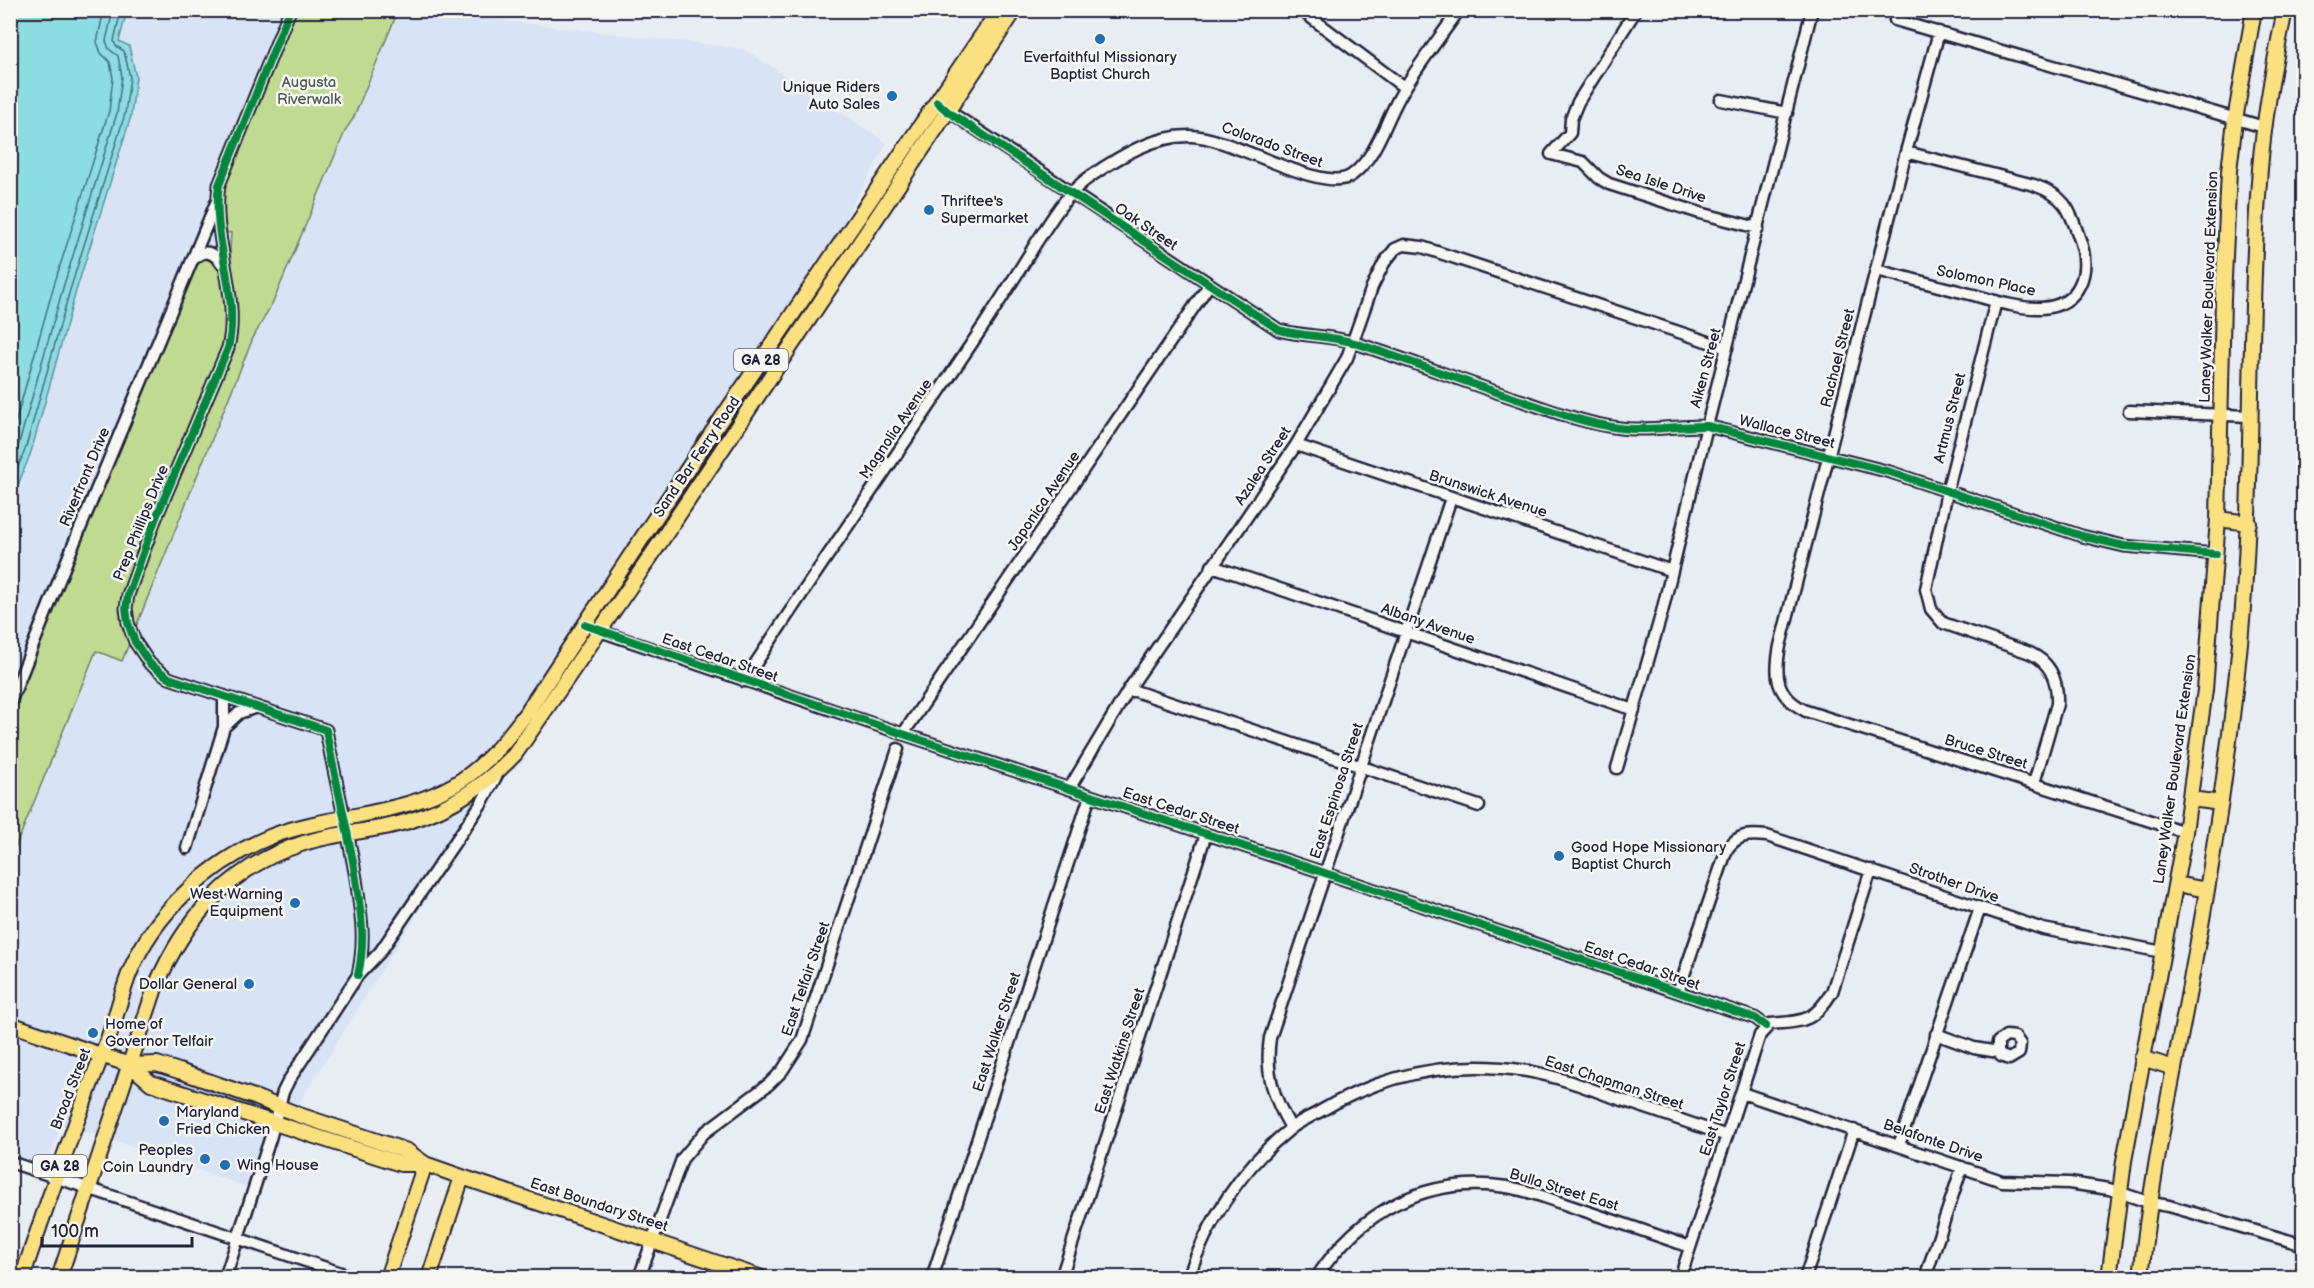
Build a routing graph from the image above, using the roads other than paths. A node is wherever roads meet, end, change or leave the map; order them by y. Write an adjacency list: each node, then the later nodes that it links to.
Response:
1 (290, 10): 20 (street, Prep Phillips Drive)
2 (999, 10): 14 (main road, Sand Bar Ferry Road / GA 28)
3 (1015, 10): 14 (main road, Sand Bar Ferry Road / GA 28)
4 (1301, 10): 12 (street)
5 (1459, 10): 12 (street, Colorado Street)
6 (1636, 10): 21 (street, Sea Isle Drive)
7 (1812, 10): 15 (street, Aiken Street)
8 (2254, 10): 16 (main road, Laney Walker Boulevard Extension)
9 (2285, 10): 17 (main road)
10 (1895, 20): 11 (street)
11 (1939, 32): 16 (street); 18 (street, Rachael Street)
12 (1405, 88): 19 (street, Colorado Street)
13 (1721, 100): 15 (street)
14 (942, 107): 19 (street, Oak Street); 42 (main road, Sand Bar Ferry Road / GA 28); 43 (main road, Sand Bar Ferry Road / GA 28)
15 (1787, 113): 21 (street, Aiken Street)
16 (2235, 120): 17 (street); 30 (main road, Laney Walker Boulevard Extension)
17 (2264, 127): 31 (main road)
18 (1906, 152): 24 (street, Rachael Street); 26 (street, Solomon Place)
19 (1072, 192): 25 (street, Oak Street); 45 (street, Magnolia Avenue)
20 (217, 200): 22 (street, Riverfront Drive); 23 (street, Prep Phillips Drive)
21 (1758, 228): 28 (street, Aiken Street)
22 (190, 263): 23 (street); 49 (street, Riverfront Drive)
23 (224, 265): 48 (street, Prep Phillips Drive)
24 (1876, 270): 26 (street, Solomon Place); 34 (street, Rachael Street)
25 (1209, 285): 27 (street, Oak Street); 54 (street, Japonica Avenue)
26 (1995, 301): 35 (street, Artmus Street)
27 (1353, 343): 28 (street, Azalea Street); 32 (street, Wallace Street); 33 (street, Azalea Street)
28 (1727, 348): 32 (street, Aiken Street)
29 (2129, 411): 30 (street)
30 (2220, 415): 31 (street); 37 (main road, Laney Walker Boulevard Extension)
31 (2250, 416): 38 (main road)
32 (1707, 426): 34 (street, Wallace Street); 41 (street, Aiken Street)
33 (1296, 445): 36 (street, Brunswick Avenue); 40 (street, Azalea Street)
34 (1828, 455): 35 (street, Wallace Street); 47 (street, Rachael Street)
35 (1947, 492): 39 (street, Wallace Street); 59 (street, Artmus Street)
36 (1451, 498): 41 (street, Brunswick Avenue); 44 (street, East Espinosa Street)
37 (2218, 519): 38 (main road); 39 (main road, Laney Walker Boulevard Extension)
38 (2248, 523): 63 (main road)
39 (2216, 554): 62 (main road, Laney Walker Boulevard Extension)
40 (1212, 566): 44 (street, Albany Avenue); 46 (street, Azalea Street)
41 (1672, 571): 51 (street, Aiken Street)
42 (585, 625): 43 (street, East Cedar Street); 52 (main road, Sand Bar Ferry Road / GA 28)
43 (599, 631): 45 (street, East Cedar Street); 57 (main road, Sand Bar Ferry Road / GA 28)
44 (1406, 632): 51 (street, Albany Avenue); 56 (street, East Espinosa Street)
45 (744, 681): 54 (street, East Cedar Street)
46 (1129, 689): 56 (street); 60 (street, Azalea Street)
47 (1782, 692): 59 (street, Bruce Street)
48 (224, 696): 50 (street, Prep Phillips Drive); 53 (street)
49 (10, 704)
50 (257, 707): 53 (street); 65 (street, Prep Phillips Drive)
51 (1634, 710): 58 (street, Aiken Street)
52 (527, 712): 65 (main road, Broad Street / GA 28)
53 (224, 727): 69 (street)
54 (903, 734): 60 (street, East Cedar Street)
55 (898, 749): 102 (street, East Telfair Street)
56 (1361, 766): 64 (street); 71 (street, East Espinosa Street)
57 (502, 768): 67 (main road, GA 28); 76 (street)
58 (1617, 768)
59 (2034, 783): 66 (street, Bruce Street)
60 (1069, 789): 61 (street, East Cedar Street)
61 (1090, 796): 68 (street, East Cedar Street); 114 (street, East Walker Street)
62 (2191, 799): 63 (main road); 66 (main road, Laney Walker Boulevard Extension)
63 (2221, 803): 73 (main road)
64 (1479, 806)
65 (344, 818): 67 (street, Prep Phillips Drive); 82 (main road, Broad Street / GA 28)
66 (2185, 832): 72 (main road, Laney Walker Boulevard Extension)
67 (348, 833): 76 (street, Prep Phillips Drive); 84 (main road, GA 28)
68 (1206, 834): 71 (street, East Cedar Street); 115 (street, East Watkins Street)
69 (187, 848)
70 (1871, 870): 74 (street, Strother Drive); 77 (street, Strother Drive); 79 (street)
71 (1325, 873): 77 (street, East Cedar Street); 89 (street, East Espinosa Street)
72 (2176, 884): 73 (main road); 75 (main road, Laney Walker Boulevard Extension)
73 (2207, 890): 85 (main road)
74 (1980, 908): 75 (street, Strother Drive); 80 (street)
75 (2163, 952): 83 (main road, Laney Walker Boulevard Extension)
76 (358, 975): 87 (street)
77 (1678, 992): 79 (street, East Cedar Street)
78 (10, 1024): 82 (main road, East Boundary Street)
79 (1766, 1026): 86 (street, East Taylor Street)
80 (1936, 1034): 81 (street); 92 (street)
81 (1998, 1052)
82 (101, 1055): 84 (main road, East Boundary Street); 96 (main road, Broad Street / GA 28)
83 (2142, 1058): 85 (main road); 99 (main road, Laney Walker Boulevard Extension)
84 (130, 1065): 87 (main road, East Boundary Street); 88 (main road, East Boundary Street); 98 (main road, GA 28)
85 (2174, 1068): 100 (main road)
86 (1742, 1093): 90 (street, Belafonte Drive); 91 (street, East Taylor Street)
87 (279, 1107): 88 (street); 94 (main road, East Boundary Street)
88 (274, 1123): 94 (main road, East Boundary Street); 101 (street)
89 (1291, 1128): 91 (street, East Chapman Street); 105 (street, East Chapman Street)
90 (1854, 1130): 92 (street, Belafonte Drive); 119 (street)
91 (1727, 1136): 104 (street, East Taylor Street)
92 (1899, 1145): 95 (street, Belafonte Drive)
93 (10, 1162): 96 (street)
94 (425, 1164): 97 (main road, East Boundary Street); 110 (main road)
95 (1962, 1167): 99 (street, Belafonte Drive); 120 (street)
96 (56, 1178): 98 (street); 106 (main road, Broad Street / GA 28)
97 (462, 1178): 102 (main road, East Boundary Street); 111 (main road)
98 (89, 1189): 101 (street); 107 (main road, GA 28)
99 (2120, 1192): 100 (street, Belafonte Drive); 121 (main road, Laney Walker Boulevard Extension)
100 (2151, 1203): 103 (street, Belafonte Drive); 122 (main road)
101 (238, 1238): 108 (street); 109 (street)
102 (652, 1240): 112 (street, East Telfair Street); 113 (main road, East Boundary Street)
103 (2304, 1245)
104 (1690, 1247): 117 (street, Bulla Street East); 118 (street, East Taylor Street)
105 (1189, 1275): 116 (street)
106 (20, 1276)
107 (59, 1278)
108 (225, 1278)
109 (356, 1278)
110 (387, 1278)
111 (429, 1278)
112 (639, 1278)
113 (762, 1278)
114 (932, 1278)
115 (1061, 1278)
116 (1204, 1278)
117 (1316, 1278)
118 (1680, 1278)
119 (1805, 1278)
120 (1925, 1278)
121 (2109, 1278)
122 (2141, 1278)

